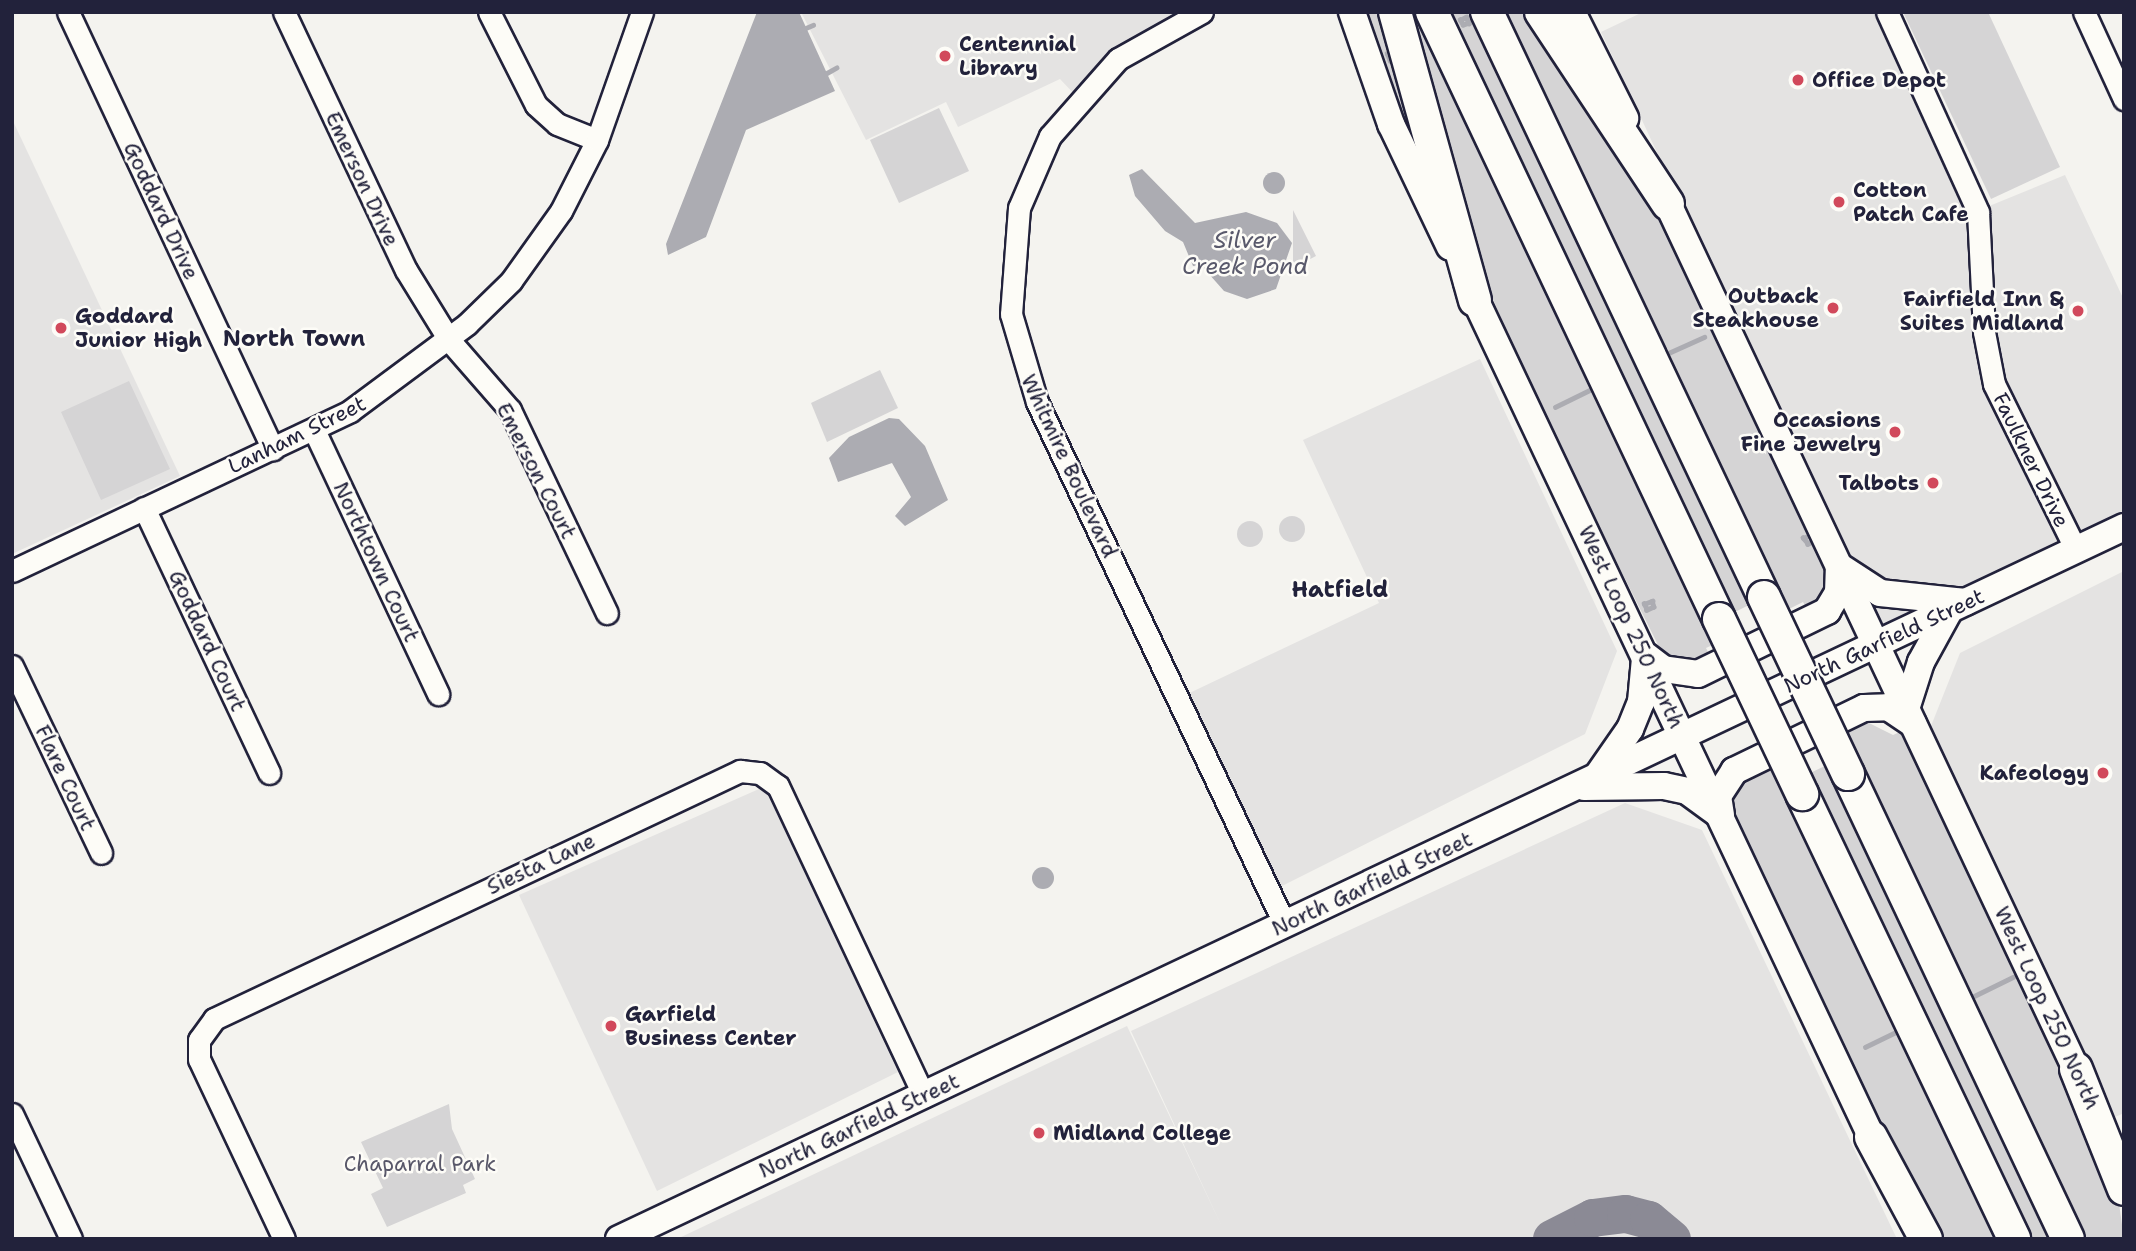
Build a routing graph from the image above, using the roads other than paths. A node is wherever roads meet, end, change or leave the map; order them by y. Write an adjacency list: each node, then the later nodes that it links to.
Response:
1 (68, 12): 20 (street, Goddard Drive)
2 (284, 12): 18 (street, Emerson Drive)
3 (489, 12): 15 (street)
4 (642, 12): 15 (street, Lanham Street)
5 (1202, 12): 39 (street, Whitmire Boulevard)
6 (1352, 12): 17 (main road, West Loop 250 North)
7 (1395, 12): 17 (highway)
8 (1432, 12): 51 (highway, bridge)
9 (1487, 12): 52 (highway, bridge)
10 (1541, 12): 16 (highway)
11 (1572, 12): 16 (main road, West Loop 250 North)
12 (1887, 12): 23 (street, Faulkner Drive)
13 (2084, 12): 14 (street)
14 (2124, 99)
15 (597, 140): 18 (street, Lanham Street)
16 (1668, 204): 24 (main road, West Loop 250 North)
17 (1475, 300): 29 (main road, West Loop 250 North)
18 (449, 340): 19 (street, Lanham Street); 27 (street, Emerson Court)
19 (314, 430): 20 (street, Lanham Street); 31 (street, Northtown Court)
20 (272, 449): 21 (street, Lanham Street)
21 (144, 508): 25 (street, Lanham Street); 34 (street, Goddard Court)
22 (2124, 527): 23 (main road, North Garfield Street)
23 (2076, 550): 26 (main road, North Garfield Street)
24 (1837, 564): 26 (main road); 28 (main road, West Loop 250 North); 29 (main road)
25 (12, 570)
26 (1958, 607): 28 (main road, North Garfield Street); 32 (main road)
27 (607, 613)
28 (1876, 645): 32 (main road, West Loop 250 North); 33 (main road, North Garfield Street)
29 (1646, 656): 33 (main road, West Loop 250 North); 35 (main road)
30 (12, 666): 38 (street, Flare Court)
31 (438, 694)
32 (1910, 718): 37 (main road); 40 (main road, West Loop 250 North)
33 (1683, 737): 35 (main road, North Garfield Street); 37 (main road, West Loop 250 North)
34 (269, 773)
35 (1598, 775): 36 (main road, North Garfield Street)
36 (1573, 788): 37 (main road); 39 (main road, North Garfield Street)
37 (1721, 815): 43 (main road, West Loop 250 North)
38 (101, 853)
39 (1285, 925): 41 (main road, North Garfield Street)
40 (2076, 1069): 44 (main road, West Loop 250 North); 45 (highway)
41 (924, 1096): 47 (street, Siesta Lane); 48 (main road, North Garfield Street)
42 (12, 1114): 46 (street)
43 (1871, 1137): 49 (main road, West Loop 250 North); 50 (highway)
44 (2124, 1170)
45 (2124, 1189)
46 (71, 1239)
47 (284, 1239)
48 (620, 1239)
49 (1920, 1239)
50 (1926, 1239)
51 (2014, 1239)
52 (2068, 1239)

